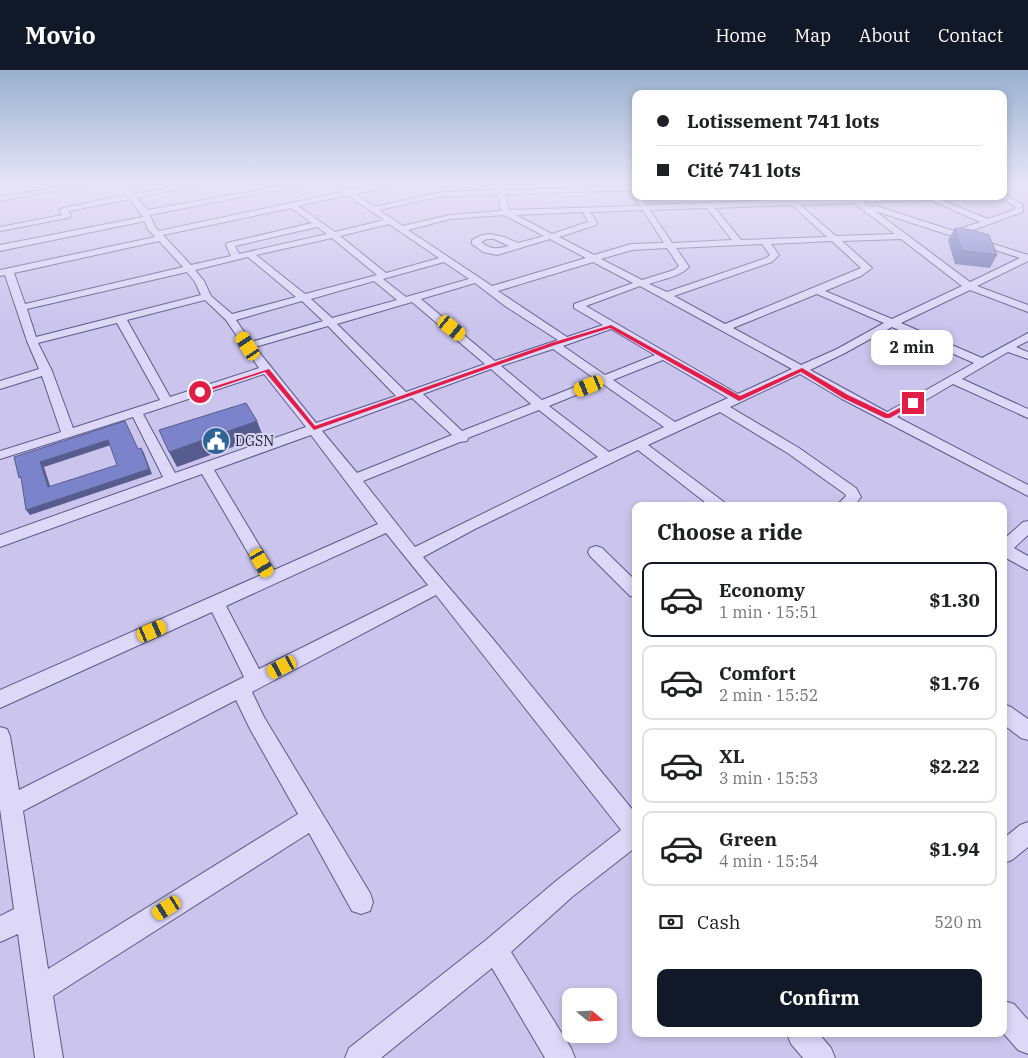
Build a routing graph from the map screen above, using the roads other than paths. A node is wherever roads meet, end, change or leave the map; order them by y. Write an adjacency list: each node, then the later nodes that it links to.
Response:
1 (82, 231): 17 (street)
2 (154, 231): 26 (street)
3 (189, 231): 26 (street)
4 (286, 231): 16 (street)
5 (329, 231): 20 (street)
6 (350, 231): 20 (street)
7 (404, 231): 39 (street)
8 (541, 231): 21 (street)
9 (568, 231): 21 (street)
10 (661, 231): 32 (street)
11 (729, 231): 29 (street)
12 (828, 231): 27 (street)
13 (897, 231): 22 (street)
14 (946, 231): 18 (street)
15 (962, 231): 18 (street)
16 (282, 232): 24 (street)
17 (74, 233): 25 (street)
18 (954, 234): 38 (street)
19 (0, 235): 33 (street)
20 (334, 235): 34 (street); 43 (street)
21 (551, 236): 31 (street); 37 (street)
22 (903, 236): 27 (street); 46 (street)
23 (221, 238): 30 (street)
24 (260, 238): 30 (street); 34 (street)
25 (42, 239): 33 (street); 40 (street)
26 (162, 239): 40 (street); 41 (street); 42 (street)
27 (837, 239): 28 (street); 48 (street)
28 (764, 242): 29 (street); 49 (street)
29 (739, 243): 32 (street)
30 (230, 246): 36 (street)
31 (516, 246)
32 (671, 246): 37 (street); 45 (street)
33 (2, 247)
34 (273, 249): 35 (street)
35 (250, 254): 36 (street); 51 (street)
36 (236, 258): 41 (street)
37 (593, 258): 45 (street); 47 (street)
38 (1028, 258): 46 (street)
39 (446, 259): 43 (street); 44 (street)
40 (49, 262): 42 (street)
41 (188, 269): 50 (street); 53 (street)
42 (6, 274): 53 (street)
43 (380, 277): 51 (street); 52 (street)
44 (476, 280): 47 (street); 52 (street)
45 (641, 283): 49 (street); 59 (street)
46 (969, 286): 54 (street); 58 (street)
47 (492, 290): 63 (street)
48 (818, 291): 58 (street); 60 (street)
49 (666, 296): 60 (street)
50 (207, 297): 55 (street); 56 (street)
51 (304, 297): 56 (street); 57 (street)
52 (409, 299): 57 (street); 69 (street)
53 (20, 308): 62 (street)
54 (1028, 309)
55 (120, 318): 62 (street); 78 (street)
56 (230, 318): 64 (street)
57 (332, 322): 64 (street); 76 (street)
58 (892, 323): 68 (street); 71 (street)
59 (611, 326): 63 (street); 66 (street)
60 (725, 328): 71 (street)
61 (1028, 336): 65 (street)
62 (32, 341): 72 (street)
63 (559, 342): 69 (street); 73 (street)
64 (248, 346): 70 (street)
65 (1008, 348): 67 (street); 68 (street)
66 (664, 356): 73 (street); 77 (street)
67 (1028, 356)
68 (982, 362): 74 (street)
69 (493, 365): 76 (street); 79 (street)
70 (266, 370): 78 (street); 84 (street)
71 (802, 370): 77 (street); 83 (street)
72 (46, 372): 75 (street); 86 (street)
73 (605, 380): 79 (street); 85 (street)
74 (954, 380): 82 (street); 83 (street)
75 (0, 385)
76 (409, 395): 84 (street); 87 (street)
77 (739, 399): 80 (street)
78 (167, 402): 81 (street)
79 (542, 405): 87 (street); 90 (street)
80 (721, 407): 85 (street); 96 (street)
81 (136, 413): 86 (street); 92 (street)
82 (1028, 414)
83 (888, 417): 94 (street)
84 (314, 428): 91 (street); 93 (street)
85 (674, 428): 88 (street)
86 (68, 434): 89 (street)
87 (462, 438): 93 (street)
88 (639, 444): 90 (street); 95 (street)
89 (0, 455)
90 (608, 458): 103 (street)
91 (206, 468): 92 (street); 105 (street)
92 (171, 479): 99 (street)
93 (354, 479): 97 (street)
94 (1028, 491)
95 (714, 502)
96 (850, 502)
97 (388, 526): 103 (street); 105 (street)
98 (1028, 526): 100 (street)
99 (0, 541)
100 (1007, 546)
101 (1007, 551): 104 (street)
102 (596, 552): 106 (street)
103 (412, 555): 107 (street)
104 (1028, 564)
105 (272, 578): 108 (street)
106 (632, 586)
107 (438, 587): 109 (street); 117 (street)
108 (216, 604): 109 (street); 110 (street)
109 (248, 684): 115 (street); 116 (street)
110 (0, 699)
111 (1007, 715): 112 (street)
112 (1028, 731)
113 (0, 736): 114 (street)
114 (2, 774): 115 (street)
115 (12, 805): 122 (street)
116 (312, 818): 121 (street); 125 (street)
117 (632, 827)
118 (1028, 833): 120 (street)
119 (632, 835): 124 (street)
120 (1007, 850)
121 (360, 902)
122 (27, 915): 123 (street); 125 (street)
123 (0, 930)
124 (495, 949): 129 (street); 130 (street)
125 (39, 990): 128 (street)
126 (1007, 1017): 127 (street)
127 (1028, 1040)
128 (49, 1058)
129 (359, 1058)
130 (561, 1058)

